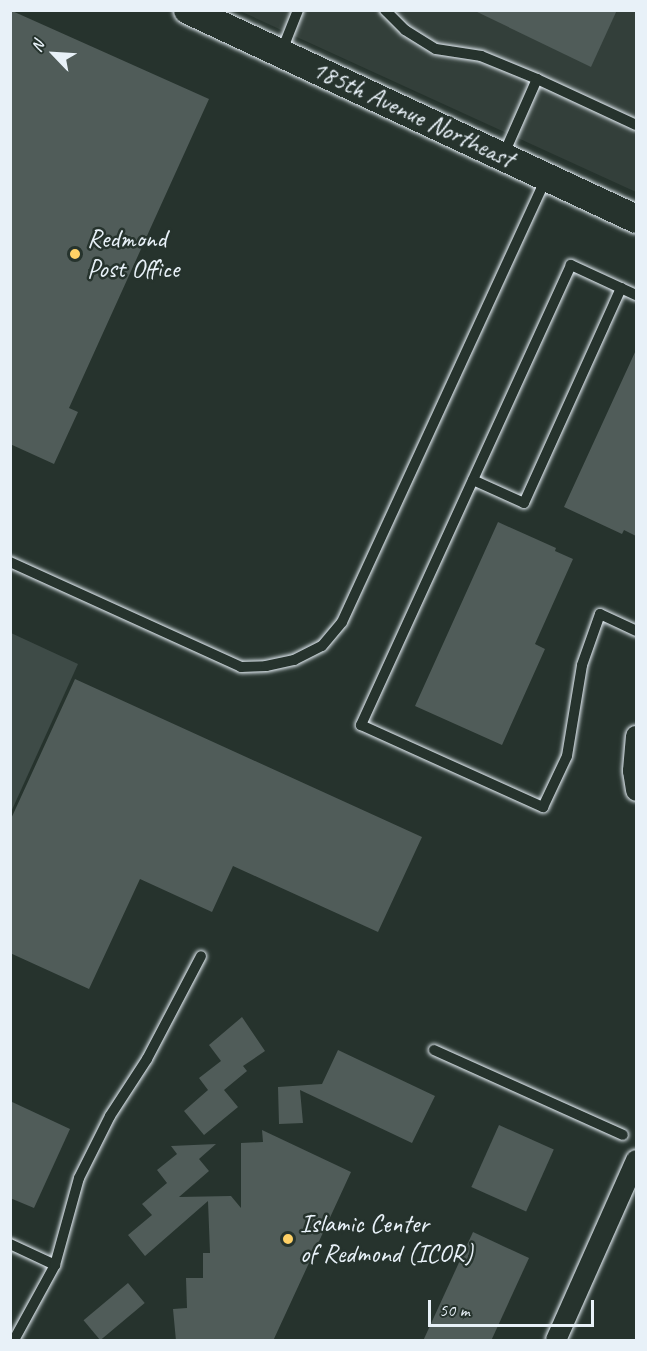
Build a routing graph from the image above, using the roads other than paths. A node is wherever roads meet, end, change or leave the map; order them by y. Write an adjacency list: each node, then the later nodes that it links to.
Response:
1 (188, 10): 4 (street, 185th Avenue Northeast)
2 (298, 10): 4 (lane)
3 (385, 10): 5 (lane)
4 (281, 54): 7 (street, 185th Avenue Northeast)
5 (537, 79): 6 (lane); 7 (lane)
6 (636, 125)
7 (502, 156): 8 (street, 185th Avenue Northeast)
8 (547, 176): 9 (street, 185th Avenue Northeast); 13 (lane)
9 (636, 219)
10 (621, 288): 11 (lane); 12 (lane); 12 (lane)
11 (636, 295)
12 (473, 480): 14 (lane)
13 (10, 562)
14 (636, 631)
15 (636, 736): 16 (street)
16 (636, 791)
17 (201, 956): 22 (lane)
18 (434, 1050): 19 (lane)
19 (623, 1135)
20 (636, 1160): 24 (street)
21 (10, 1244): 22 (lane)
22 (55, 1265): 23 (lane)
23 (14, 1341)
24 (556, 1341)

